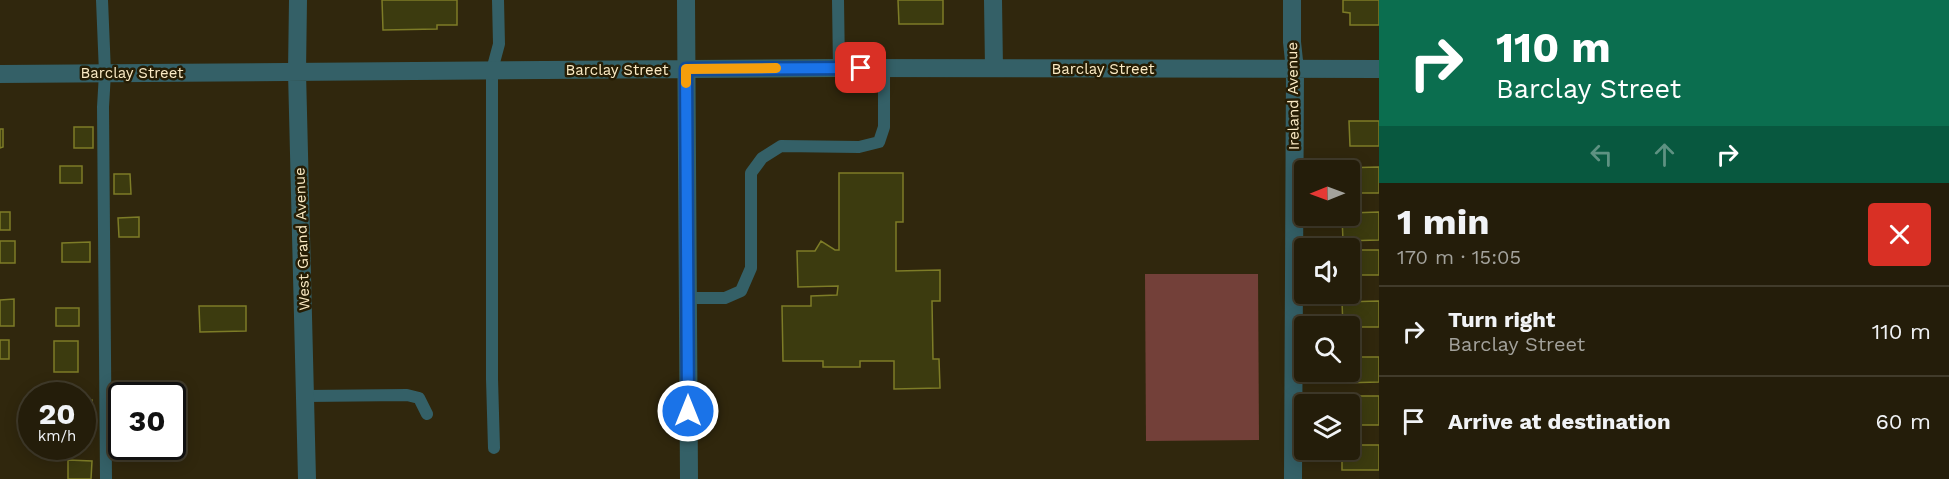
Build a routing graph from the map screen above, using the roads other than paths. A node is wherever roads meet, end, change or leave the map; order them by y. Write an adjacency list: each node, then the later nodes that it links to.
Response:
1 (102, 0): 16 (lane)
2 (298, 0): 15 (street, West Grand Avenue)
3 (498, 0): 13 (lane)
4 (686, 0): 11 (street)
5 (838, 0): 8 (lane)
6 (993, 0): 10 (street)
7 (1292, 0): 14 (street, Ireland Avenue)
8 (838, 68): 9 (street, Barclay Street); 11 (street, Barclay Street)
9 (884, 68): 10 (street, Barclay Street); 18 (lane)
10 (994, 68): 14 (street, Barclay Street)
11 (686, 69): 13 (street, Barclay Street); 18 (street)
12 (1379, 69): 14 (street, Barclay Street)
13 (492, 70): 15 (street, Barclay Street); 21 (lane)
14 (1295, 70): 25 (street, Ireland Avenue)
15 (297, 72): 16 (street, Barclay Street); 19 (street, West Grand Avenue)
16 (105, 73): 17 (street, Barclay Street); 22 (lane)
17 (0, 74)
18 (688, 298): 24 (street)
19 (306, 396): 20 (lane); 23 (street, West Grand Avenue)
20 (427, 414)
21 (494, 448)
22 (106, 479)
23 (307, 479)
24 (689, 479)
25 (1293, 479)

